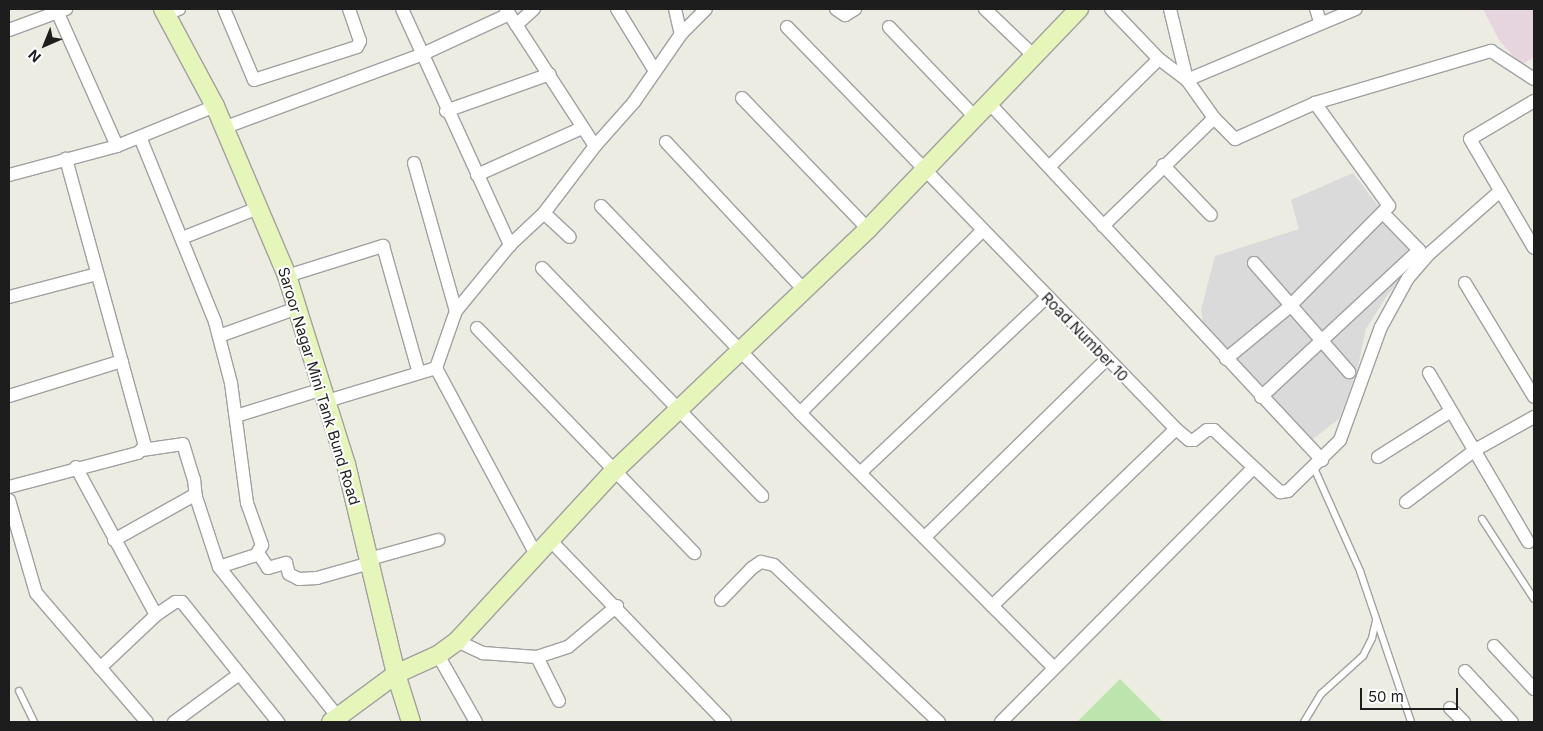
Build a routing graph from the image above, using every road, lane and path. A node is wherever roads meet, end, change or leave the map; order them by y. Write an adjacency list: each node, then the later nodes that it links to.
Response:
1 (224, 9): 2 (street)
2 (349, 9)
3 (402, 9): 24 (street)
4 (534, 9): 18 (street)
5 (617, 9): 27 (street)
6 (675, 9): 23 (street)
7 (706, 9): 23 (street)
8 (836, 9): 9 (street)
9 (855, 9)
10 (985, 9): 25 (street)
11 (1079, 9): 25 (street)
12 (1111, 9): 26 (street)
13 (1170, 9): 29 (street)
14 (1316, 9): 19 (street)
15 (1356, 9): 19 (street)
16 (60, 10): 22 (street); 43 (street)
17 (169, 10): 35 (street, Saroor Nagar Mini Tank Bund Road)
18 (510, 16): 24 (street); 28 (street)
19 (1320, 21): 29 (street)
20 (787, 27): 49 (street, Road Number 10)
21 (889, 27): 37 (street)
22 (9, 30)
23 (681, 34): 27 (street)
24 (423, 54): 36 (street); 39 (street)
25 (1033, 55): 34 (street)
26 (1159, 59): 29 (street); 48 (street)
27 (654, 72): 44 (street)
28 (550, 74): 36 (street); 40 (street)
29 (1187, 80): 38 (street)
30 (1534, 80): 33 (street)
31 (742, 98): 59 (street)
32 (1534, 101): 52 (street)
33 (1315, 102): 38 (street); 56 (street)
34 (990, 104): 37 (street); 48 (street)
35 (215, 106): 39 (street, Saroor Nagar Mini Tank Bund Road); 41 (street)
36 (446, 111): 51 (street)
37 (976, 118): 49 (street)
38 (1214, 118): 47 (street)
39 (224, 128): 54 (street, Saroor Nagar Mini Tank Bund Road)
40 (582, 128): 44 (street); 51 (street)
41 (140, 137): 43 (street); 62 (street)
42 (666, 142): 70 (street)
43 (117, 146): 45 (street)
44 (595, 146): 55 (street)
45 (66, 159): 50 (street); 67 (street)
46 (414, 163): 75 (street)
47 (1163, 165): 57 (street); 58 (street)
48 (1049, 167): 58 (street)
49 (924, 172): 59 (street); 60 (street, Road Number 10)
50 (9, 175)
51 (477, 175): 63 (street)
52 (1500, 191): 64 (street); 100 (street)
53 (601, 206): 79 (street)
54 (258, 208): 62 (street); 68 (street, Saroor Nagar Mini Tank Bund Road)
55 (544, 213): 61 (street); 63 (street)
56 (1384, 214): 73 (street); 78 (street)
57 (1211, 215)
58 (1103, 226): 81 (street)
59 (868, 229): 70 (street)
60 (982, 231): 72 (street, Road Number 10); 93 (street)
61 (570, 237)
62 (182, 238): 77 (street)
63 (510, 245): 75 (street)
64 (1534, 248)
65 (1254, 263): 73 (street)
66 (542, 268): 91 (street)
67 (97, 274): 71 (street); 82 (street)
68 (287, 276): 74 (street, Saroor Nagar Mini Tank Bund Road); 85 (street)
69 (1465, 283): 90 (street)
70 (805, 291): 79 (street)
71 (9, 297)
72 (1047, 297): 80 (street, Road Number 10); 104 (street)
73 (1289, 307): 78 (street); 81 (street)
74 (297, 308): 77 (street); 87 (street, Saroor Nagar Mini Tank Bund Road)
75 (456, 311): 83 (street)
76 (477, 328): 103 (street)
77 (219, 336): 94 (street)
78 (1320, 341): 84 (street); 89 (street)
79 (742, 352): 91 (street); 93 (street)
80 (1107, 359): 96 (street, Road Number 10); 111 (street)
81 (1226, 359): 89 (street)
82 (122, 361): 88 (street); 97 (street)
83 (436, 368): 85 (street); 118 (street)
84 (1349, 372)
85 (419, 373): 87 (street)
86 (1429, 373): 92 (street)
87 (325, 395): 94 (street); 119 (street, Saroor Nagar Mini Tank Bund Road)
88 (9, 396)
89 (1261, 397): 100 (street)
90 (1534, 397)
91 (678, 410): 103 (street); 106 (street)
92 (1451, 411): 98 (street); 99 (street)
93 (800, 414): 104 (street)
94 (236, 416): 116 (street)
95 (1534, 418): 98 (street)
96 (1176, 429): 102 (street, Road Number 10); 124 (street)
97 (142, 450): 101 (street); 107 (street)
98 (1475, 450): 109 (street); 115 (street)
99 (1378, 457)
100 (1318, 464): 102 (street); 126 (lane)
101 (76, 467): 105 (street); 112 (street)
102 (1253, 468): 132 (street)
103 (613, 472): 114 (street); 117 (street)
104 (860, 473): 111 (street)
105 (9, 487)
106 (762, 496)
107 (196, 497): 112 (street); 120 (street)
108 (9, 500): 131 (street)
109 (1406, 502)
110 (1482, 519): 121 (lane)
111 (925, 537): 124 (street)
112 (114, 540): 125 (street)
113 (438, 540): 119 (street)
114 (550, 540): 118 (street); 123 (street)
115 (1528, 542)
116 (258, 553): 119 (street); 120 (street)
117 (694, 553)
118 (537, 556): 127 (street)
119 (370, 561): 134 (street, Saroor Nagar Mini Tank Bund Road)
120 (219, 567): 140 (street)
121 (1534, 599)
122 (721, 600): 149 (street)
123 (617, 606): 130 (street); 148 (street)
124 (992, 606): 132 (street)
125 (156, 615): 131 (street); 135 (street)
126 (1376, 618): 150 (lane); 151 (lane)
127 (457, 641): 129 (street); 130 (street)
128 (1494, 646): 136 (street)
129 (438, 655): 134 (street); 147 (street)
130 (538, 656): 138 (street)
131 (100, 668): 143 (street)
132 (1054, 668): 141 (street)
133 (1465, 671): 153 (street)
134 (396, 674): 140 (street); 146 (street, Saroor Nagar Mini Tank Bund Road)
135 (238, 675): 144 (street); 145 (street)
136 (1534, 689)
137 (20, 691): 142 (lane)
138 (558, 701)
139 (1450, 708): 152 (street)
140 (334, 719)
141 (1006, 721)
142 (34, 722)
143 (147, 722)
144 (174, 722)
145 (278, 722)
146 (411, 722)
147 (476, 722)
148 (725, 722)
149 (939, 722)
150 (1304, 722)
151 (1410, 722)
152 (1464, 722)
153 (1512, 722)

